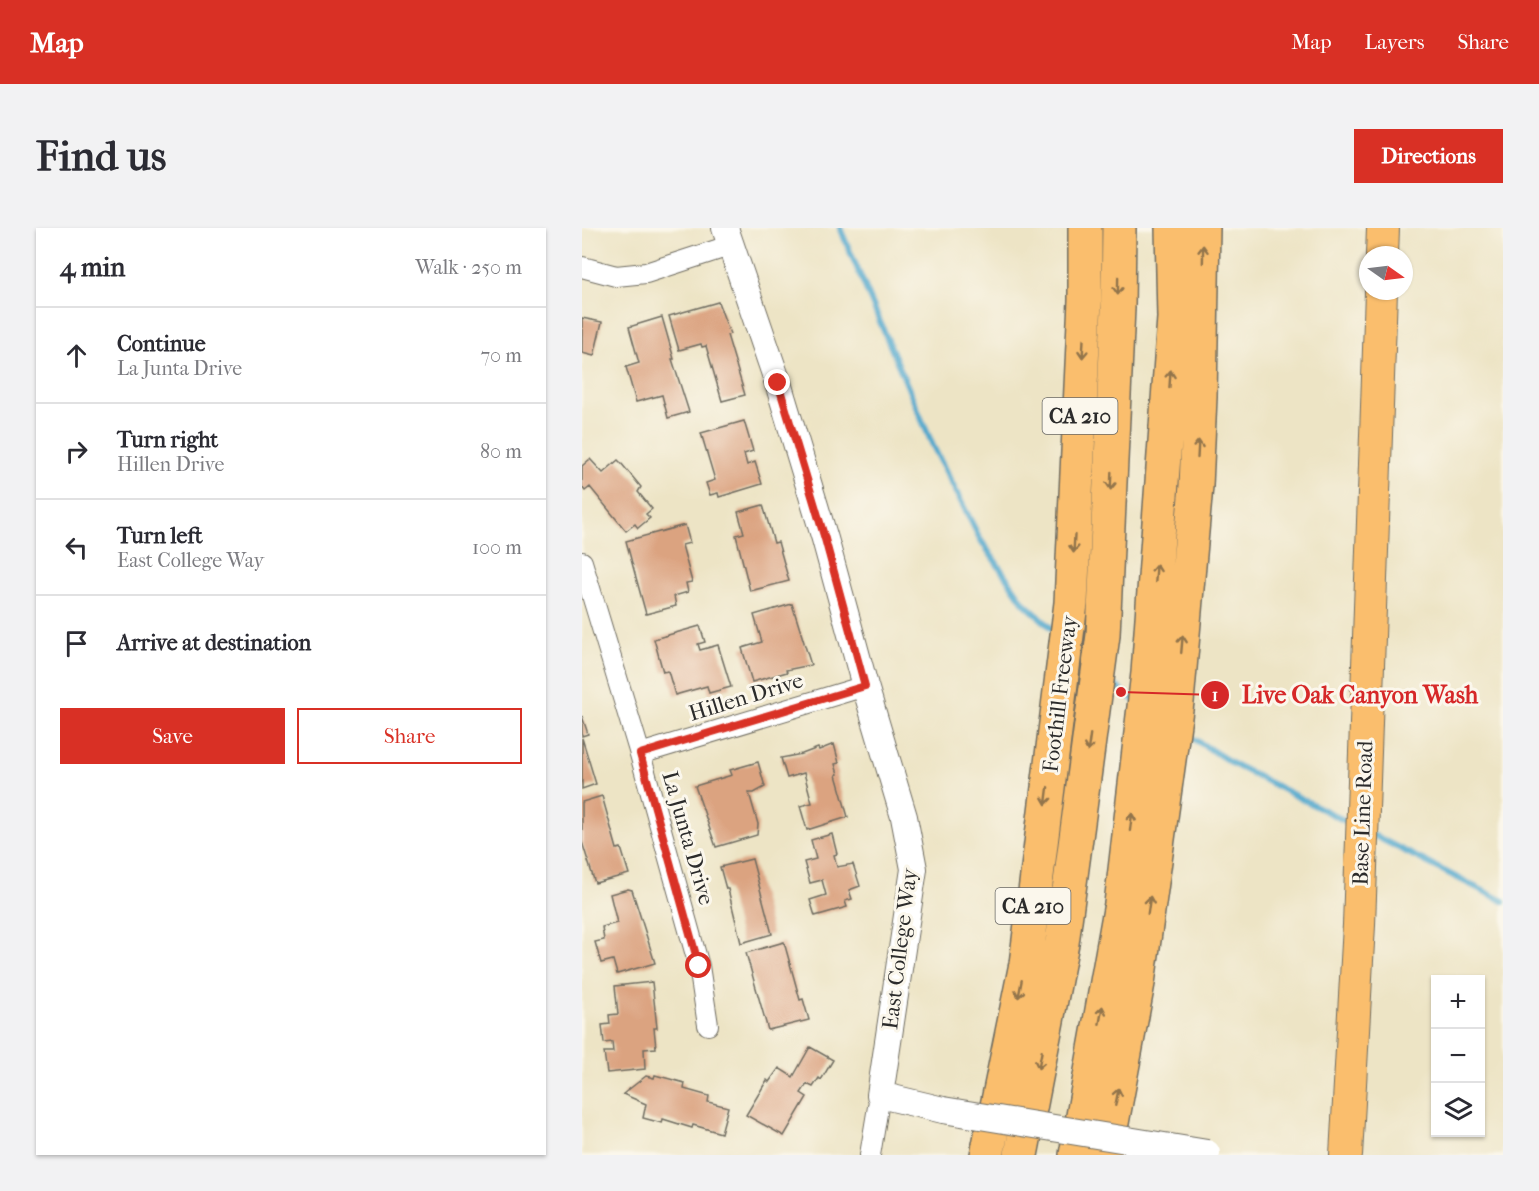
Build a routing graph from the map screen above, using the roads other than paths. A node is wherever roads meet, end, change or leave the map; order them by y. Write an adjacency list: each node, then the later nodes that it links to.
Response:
1 (1085, 228): 17 (highway, Foothill Freeway / CA 210, one-way to 17)
2 (1119, 228): 18 (highway, one-way to 18)
3 (1172, 228): 19 (highway, one-way to 3)
4 (1203, 228): 20 (highway, one-way to 4)
5 (1383, 228): 7 (main road)
6 (729, 237): 8 (street); 11 (street, East College Way)
7 (1382, 246)
8 (582, 267)
9 (1381, 300): 21 (main road, Base Line Road)
10 (582, 562): 12 (street, La Junta Drive)
11 (865, 686): 12 (street, Hillen Drive); 14 (street, East College Way)
12 (640, 754): 13 (street, La Junta Drive)
13 (708, 1025)
14 (880, 1095): 15 (street, bridge); 16 (street, East College Way)
15 (1213, 1154)
16 (870, 1155)
17 (987, 1155)
18 (1021, 1155)
19 (1076, 1155)
20 (1106, 1155)
21 (1346, 1155)

